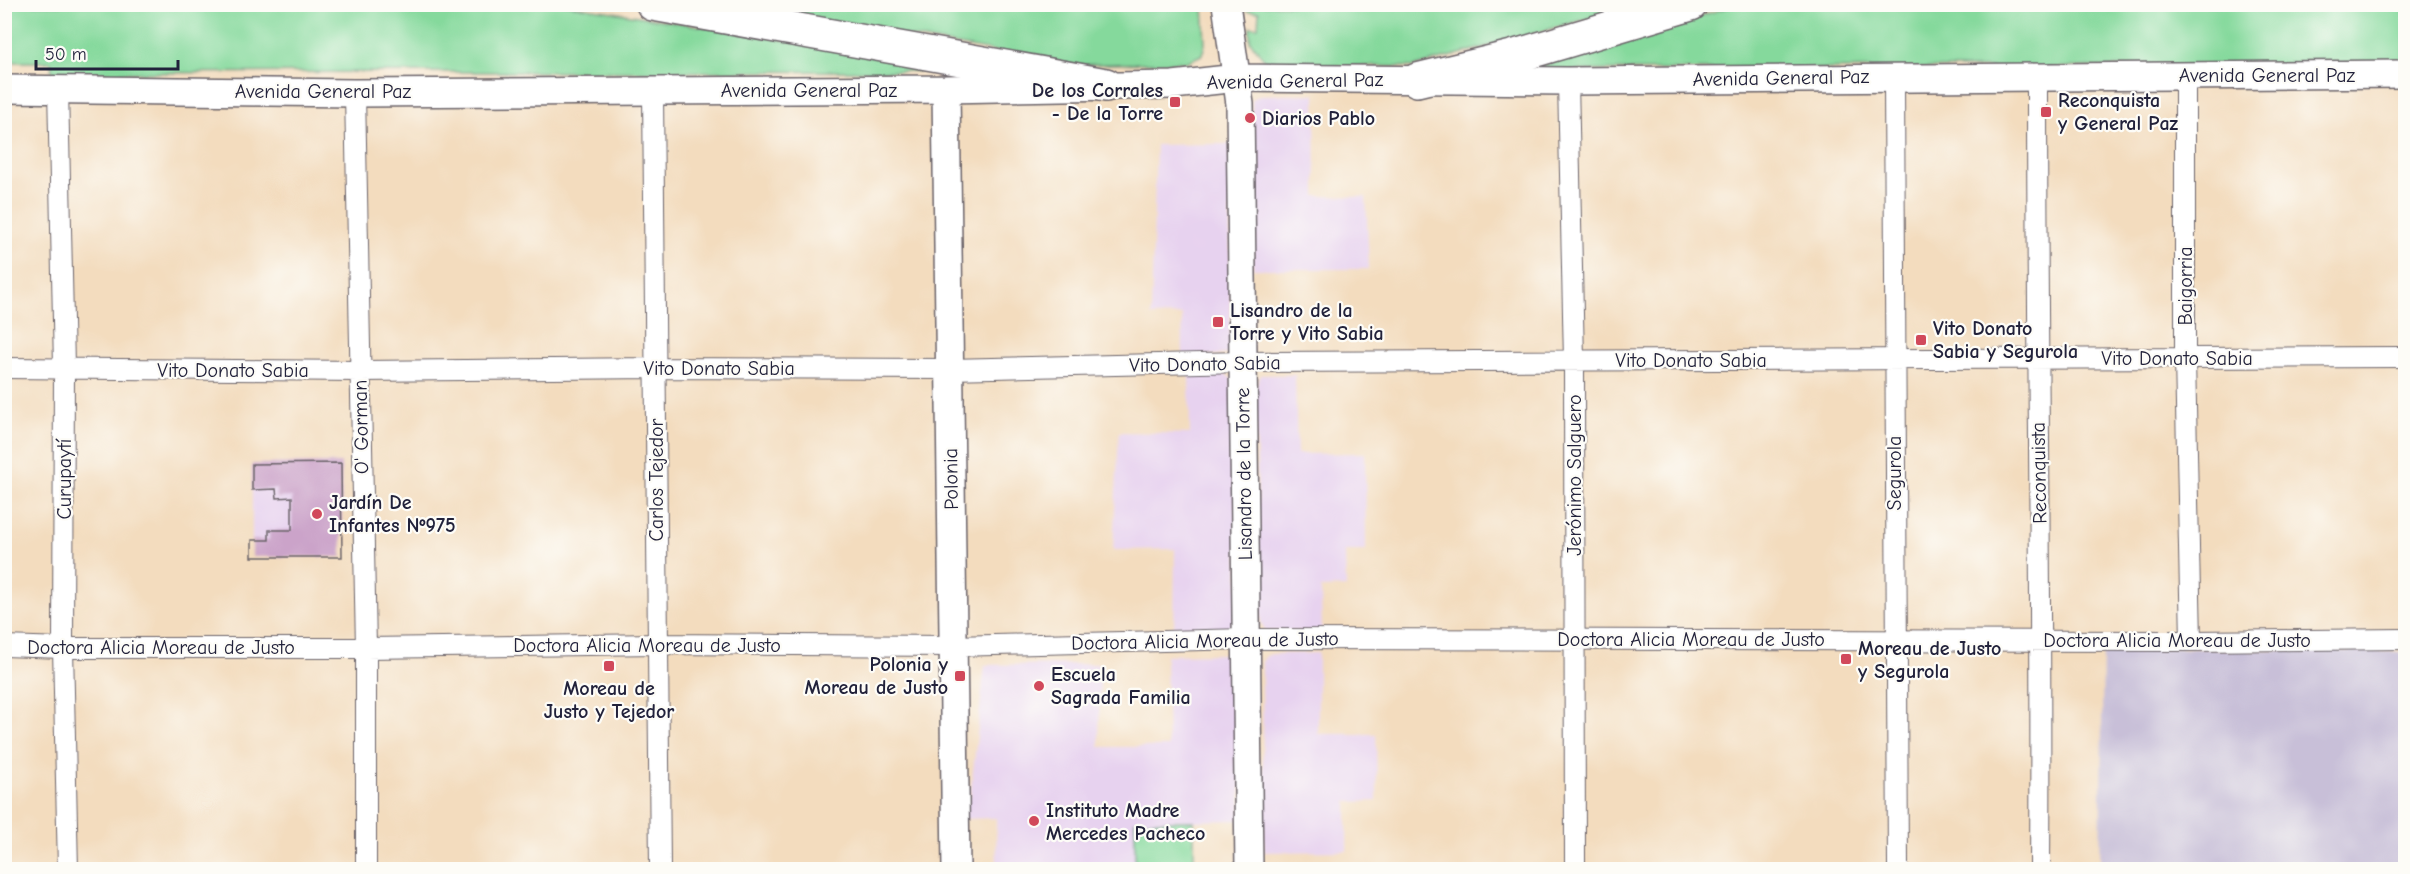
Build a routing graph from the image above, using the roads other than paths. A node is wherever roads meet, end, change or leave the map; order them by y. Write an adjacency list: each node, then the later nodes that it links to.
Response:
1 (653, 4): 11 (highway)
2 (1226, 4): 8 (street, Lisandro de la Torre)
3 (1691, 4): 9 (highway)
4 (2406, 74): 5 (street, Avenida General Paz)
5 (2185, 75): 6 (street, Avenida General Paz); 18 (street, Baigorria)
6 (2037, 76): 7 (street, Avenida General Paz); 20 (street, Reconquista)
7 (1894, 77): 10 (street, Avenida General Paz); 19 (street, Segurola)
8 (1237, 78): 9 (street, Avenida General Paz); 11 (street, Avenida General Paz); 22 (street, Lisandro de la Torre)
9 (1417, 80): 10 (street, Avenida General Paz)
10 (1568, 81): 21 (street, Jerónimo Salguero)
11 (1106, 85): 14 (street, Avenida General Paz)
12 (58, 88): 13 (street, Avenida General Paz); 16 (street, Avenida General Paz); 24 (street, Curupaytí)
13 (4, 89)
14 (946, 89): 15 (street, Avenida General Paz); 26 (street, Polonia)
15 (654, 91): 16 (street, Avenida General Paz); 25 (street, Carlos Tejedor)
16 (355, 93): 27 (street, O' Gorman)
17 (2406, 357): 18 (street, Vito Donato Sabia)
18 (2185, 358): 20 (street, Vito Donato Sabia); 33 (street, Baigorria)
19 (1894, 359): 20 (street, Vito Donato Sabia); 21 (street, Vito Donato Sabia); 31 (street, Segurola)
20 (2037, 359): 32 (street, Reconquista)
21 (1574, 361): 22 (street, Vito Donato Sabia); 29 (street, Jerónimo Salguero)
22 (1243, 362): 26 (street, Vito Donato Sabia); 28 (street, Lisandro de la Torre)
23 (4, 368): 24 (street, Vito Donato Sabia)
24 (64, 368): 27 (street, Vito Donato Sabia); 37 (street, Curupaytí)
25 (656, 368): 26 (street, Vito Donato Sabia); 27 (street, Vito Donato Sabia); 34 (street, Carlos Tejedor)
26 (949, 369): 36 (street, Polonia)
27 (360, 371): 38 (street, O' Gorman)
28 (1246, 639): 29 (street, Doctora Alicia Moreau de Justo); 36 (street, Doctora Alicia Moreau de Justo); 43 (street, Lisandro de la Torre)
29 (1574, 639): 31 (street, Doctora Alicia Moreau de Justo); 44 (street, Jerónimo Salguero)
30 (2406, 639): 33 (street, Doctora Alicia Moreau de Justo)
31 (1895, 640): 32 (street, Doctora Alicia Moreau de Justo); 45 (street, Segurola)
32 (2042, 641): 33 (street, Doctora Alicia Moreau de Justo); 46 (street, Reconquista)
33 (2192, 641)
34 (657, 644): 36 (street, Doctora Alicia Moreau de Justo); 38 (street, Doctora Alicia Moreau de Justo); 41 (street, Carlos Tejedor)
35 (4, 646): 37 (street, Doctora Alicia Moreau de Justo)
36 (953, 646): 42 (street, Polonia)
37 (63, 648): 38 (street, Doctora Alicia Moreau de Justo); 39 (street, Curupaytí)
38 (366, 648): 40 (street, O' Gorman)
39 (68, 870)
40 (366, 870)
41 (660, 870)
42 (956, 870)
43 (1249, 870)
44 (1575, 870)
45 (1898, 870)
46 (2040, 870)

